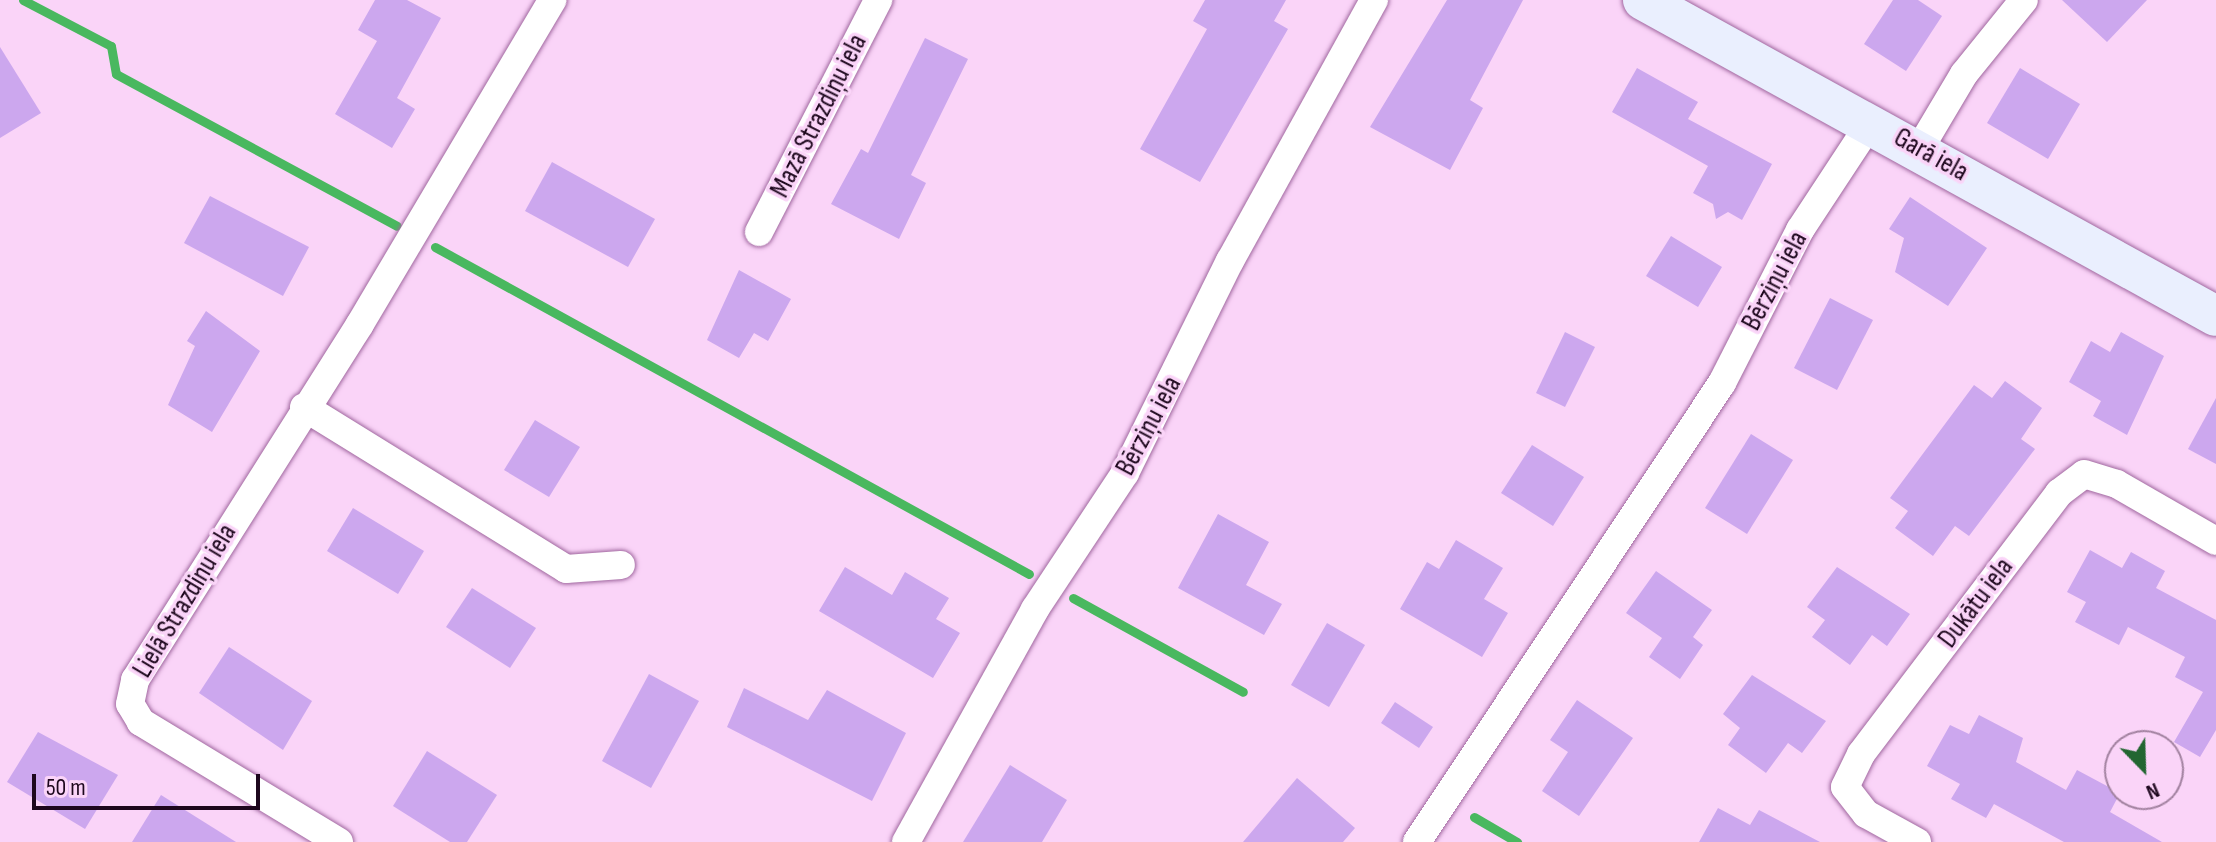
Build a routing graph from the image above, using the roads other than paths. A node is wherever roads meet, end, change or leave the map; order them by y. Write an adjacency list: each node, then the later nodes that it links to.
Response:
1 (552, 0): 10 (street, Lielā Strazdiņu iela)
2 (878, 0): 8 (street, Mazā Strazdiņu iela)
3 (1374, 0): 14 (street, Bērziņu iela)
4 (2024, 0): 7 (street)
5 (1658, 4): 6 (street, Garā iela)
6 (1871, 122): 7 (street, Garā iela); 15 (street, Bērziņu iela)
7 (1920, 148): 9 (street, Garā iela)
8 (759, 232)
9 (2216, 316)
10 (304, 407): 12 (street); 13 (street, Lielā Strazdiņu iela)
11 (2216, 541): 16 (street, Dukātu iela)
12 (621, 565)
13 (339, 842)
14 (906, 842)
15 (1417, 842)
16 (1917, 842)

